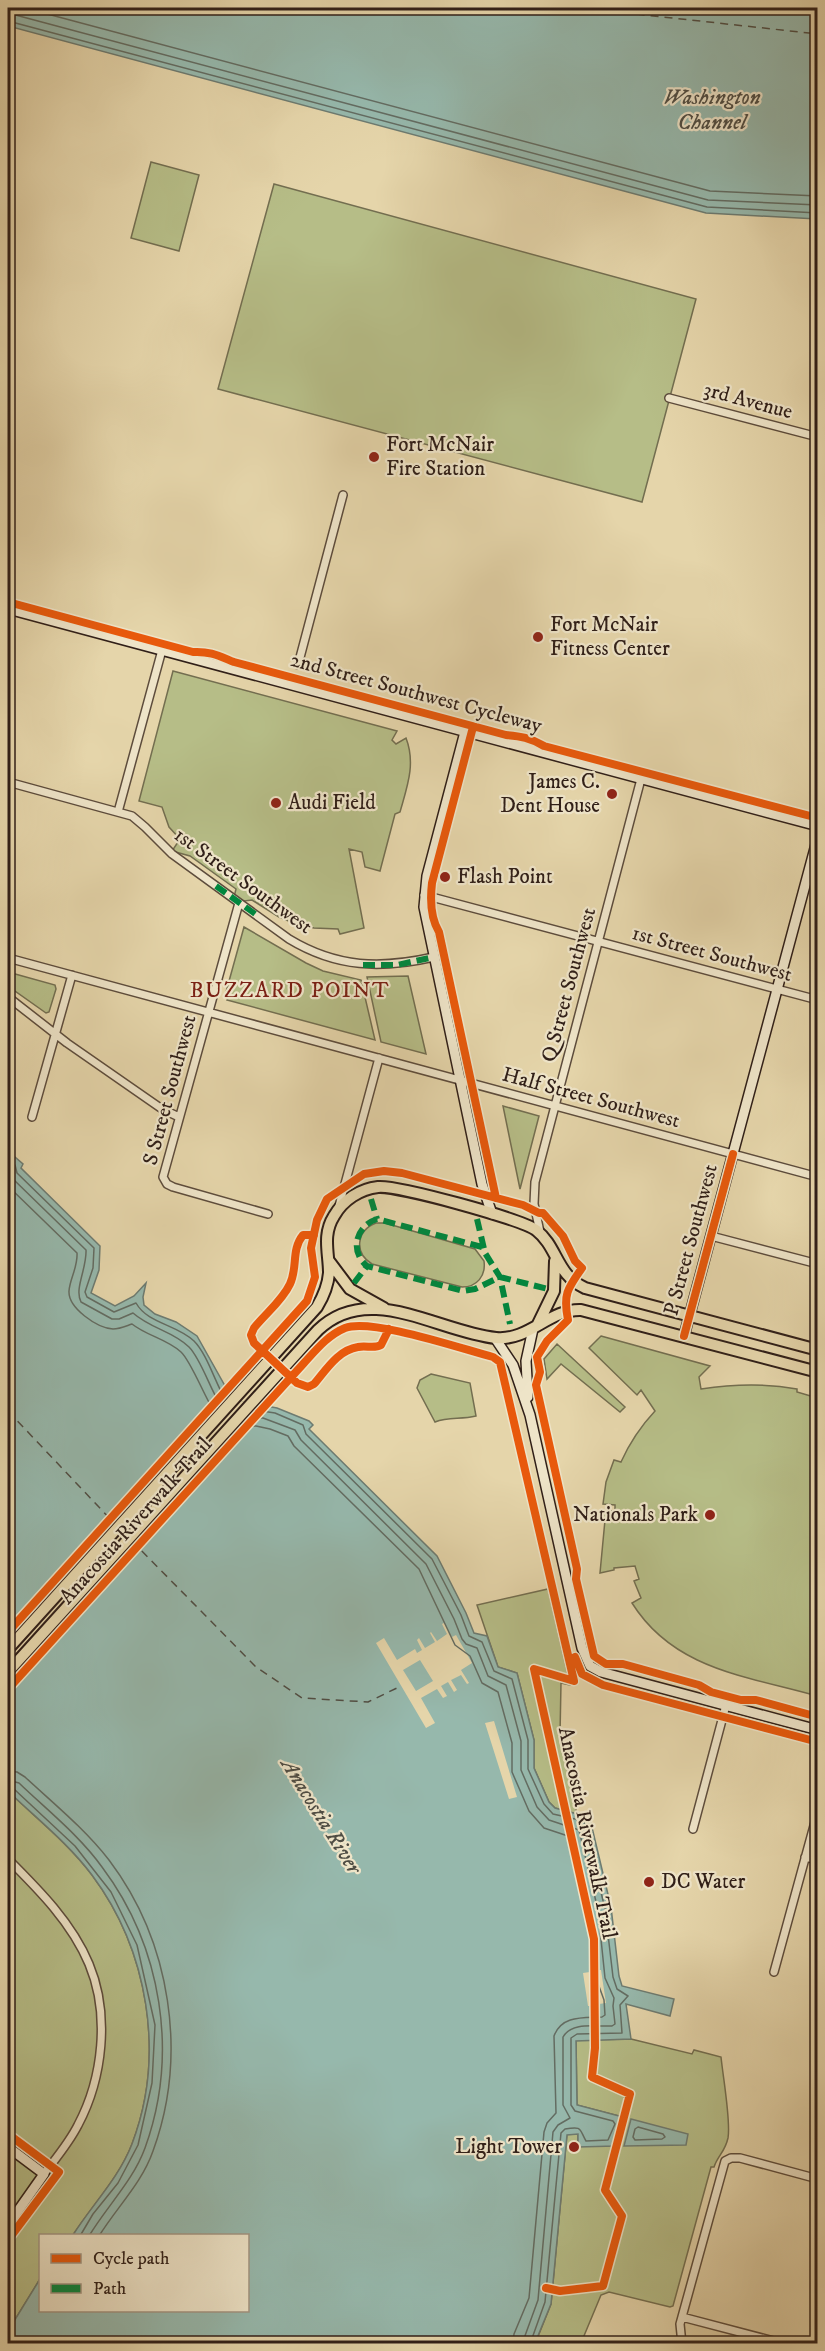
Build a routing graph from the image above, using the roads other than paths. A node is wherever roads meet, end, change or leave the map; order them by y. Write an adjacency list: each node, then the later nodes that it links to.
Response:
1 (669, 398): 2 (street, 3rd Avenue)
2 (818, 437)
3 (343, 495): 6 (street)
4 (8, 609): 5 (street)
5 (162, 650): 7 (street); 10 (street)
6 (298, 665)
7 (465, 732): 8 (street); 13 (street)
8 (641, 779): 11 (street); 15 (street, Q Street Southwest)
9 (8, 782): 10 (street, 1st Street Southwest)
10 (118, 812): 14 (street, 1st Street Southwest)
11 (818, 826)
12 (818, 837): 19 (street, P Street Southwest)
13 (424, 896): 15 (street, 1st Street Southwest); 16 (street)
14 (239, 903): 16 (street, 1st Street Southwest); 22 (street, S Street Southwest)
15 (598, 941): 19 (street, 1st Street Southwest); 26 (street, Q Street Southwest)
16 (434, 957): 25 (street)
17 (8, 958): 18 (street, Half Street Southwest)
18 (72, 975): 22 (street, Half Street Southwest); 23 (street)
19 (777, 989): 21 (street, 1st Street Southwest); 29 (street, P Street Southwest)
20 (8, 997): 23 (street)
21 (818, 1000)
22 (208, 1012): 24 (street, Half Street Southwest); 28 (street, S Street Southwest)
23 (56, 1034): 27 (street); 28 (street)
24 (379, 1058): 25 (street, Half Street Southwest); 31 (street)
25 (460, 1080): 26 (street, Half Street Southwest); 33 (street)
26 (555, 1106): 29 (street, Half Street Southwest); 34 (street, Q Street Southwest)
27 (32, 1117)
28 (179, 1117): 32 (street, S Street Southwest)
29 (733, 1154): 30 (street, Half Street Southwest); 35 (street, P Street Southwest)
30 (818, 1177)
31 (338, 1210): 33 (main road); 37 (main road)
32 (268, 1214)
33 (492, 1214): 34 (main road)
34 (541, 1234): 36 (main road)
35 (711, 1236): 38 (street); 40 (street, P Street Southwest)
36 (555, 1255): 40 (main road); 41 (main road)
37 (327, 1258): 39 (main road); 47 (main road)
38 (818, 1264)
39 (389, 1310): 43 (main road); 48 (main road)
40 (690, 1316): 42 (street, P Street Southwest); 44 (main road)
41 (535, 1327): 42 (main road); 43 (main road); 46 (street)
42 (684, 1336): 45 (main road)
43 (495, 1338): 46 (street)
44 (818, 1350)
45 (817, 1370)
46 (530, 1415): 49 (street)
47 (8, 1648)
48 (8, 1672)
49 (726, 1705): 50 (street); 52 (street)
50 (818, 1730)
51 (818, 1811): 53 (street)
52 (693, 1829)
53 (805, 1857): 55 (street); 56 (street)
54 (8, 1859): 58 (street)
55 (818, 1860)
56 (774, 1972)
57 (8, 2147): 58 (street)
58 (44, 2174): 60 (street)
59 (818, 2179): 61 (street)
60 (8, 2225)
61 (682, 2317): 62 (street); 63 (street)
62 (682, 2343)
63 (785, 2343)

